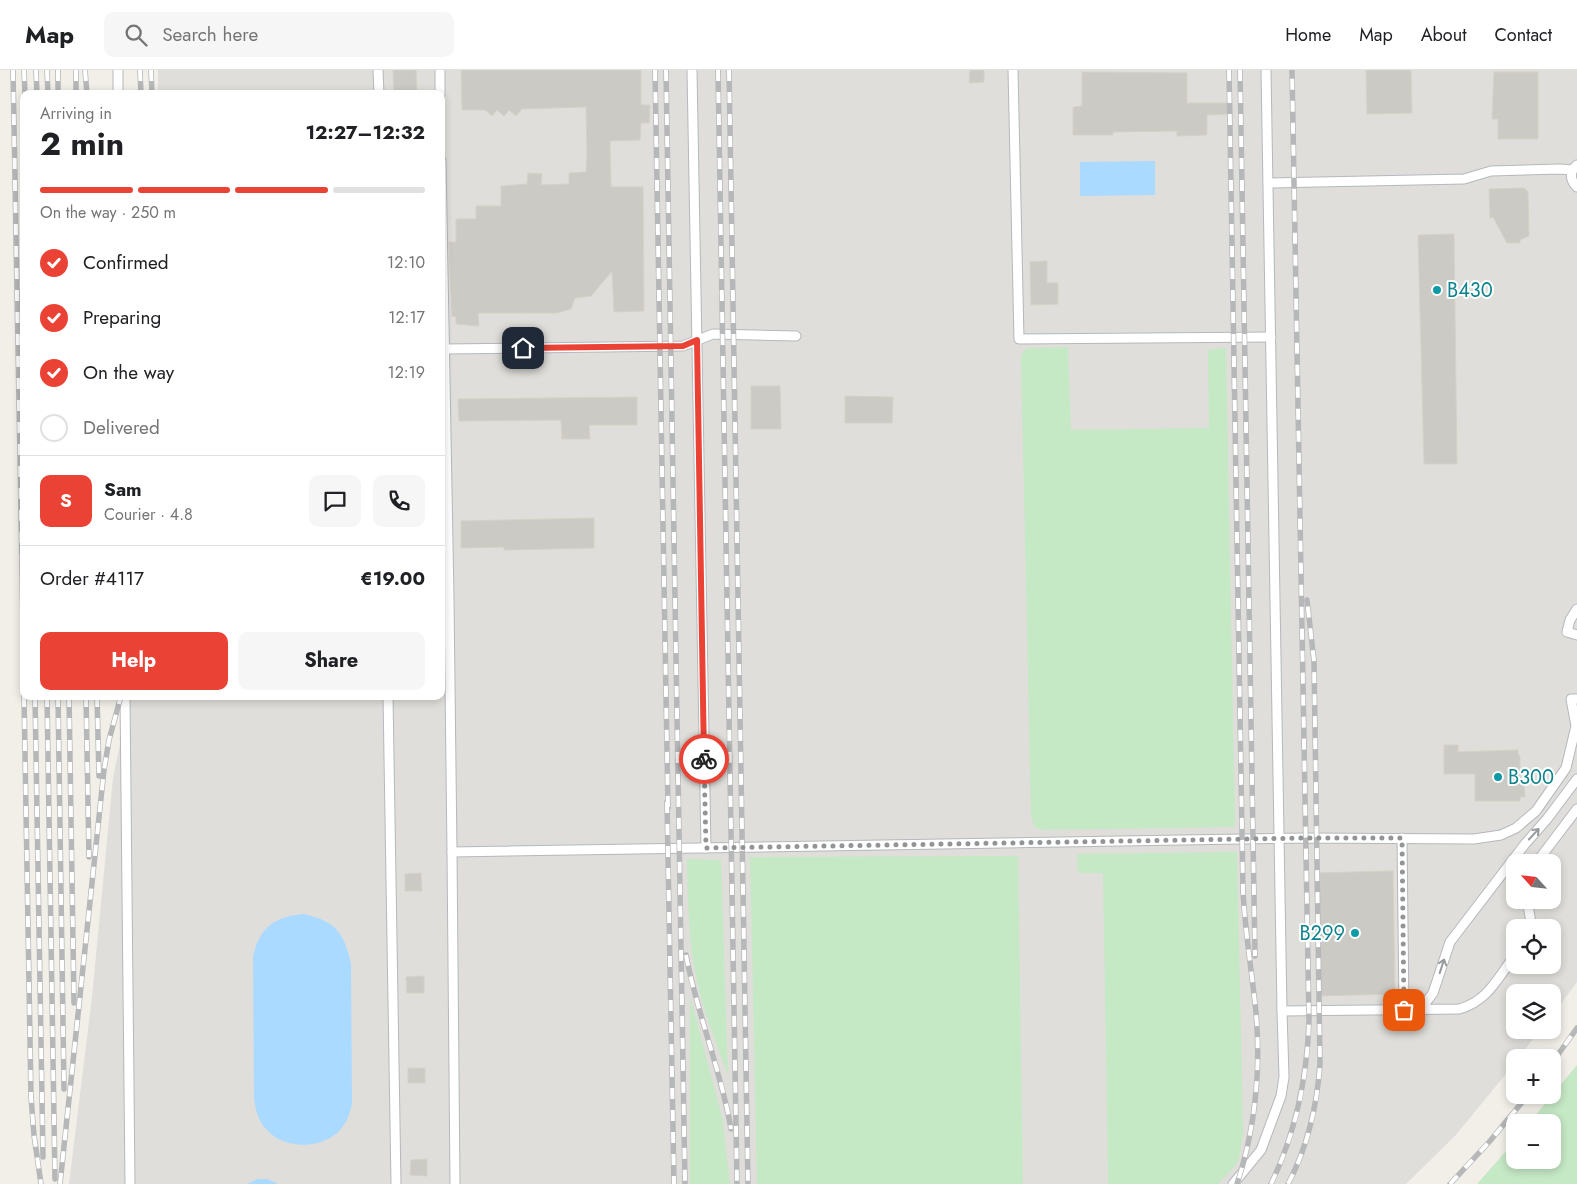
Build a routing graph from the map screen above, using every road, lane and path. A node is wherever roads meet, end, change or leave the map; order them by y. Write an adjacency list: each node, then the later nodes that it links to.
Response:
1 (118, 70): 7 (lane)
2 (378, 70): 8 (lane)
3 (440, 70): 9 (lane)
4 (692, 70): 15 (lane)
5 (1013, 70): 14 (lane)
6 (1266, 70): 11 (lane)
7 (118, 90)
8 (378, 90)
9 (440, 90)
10 (1575, 168): 11 (lane); 12 (lane)
11 (1268, 183): 14 (lane)
12 (1577, 187)
13 (796, 336): 15 (lane)
14 (1271, 337): 24 (lane)
15 (697, 340): 16 (lane); 26 (lane)
16 (445, 349): 27 (lane)
17 (1577, 609): 18 (lane)
18 (1577, 635)
19 (1574, 699): 25 (lane)
20 (125, 700): 33 (lane)
21 (388, 700): 34 (lane)
22 (1577, 779): 30 (lane, one-way to 22)
23 (1577, 809): 28 (lane)
24 (1280, 838): 25 (lane); 26 (lane); 32 (lane)
25 (1402, 838): 31 (lane)
26 (706, 848): 27 (lane)
27 (452, 852): 35 (lane)
28 (1543, 854)
29 (1506, 967): 30 (lane)
30 (1421, 1009): 31 (lane)
31 (1404, 1010): 32 (lane)
32 (1282, 1011): 36 (lane)
33 (130, 1184)
34 (396, 1184)
35 (455, 1184)
36 (1233, 1184)

